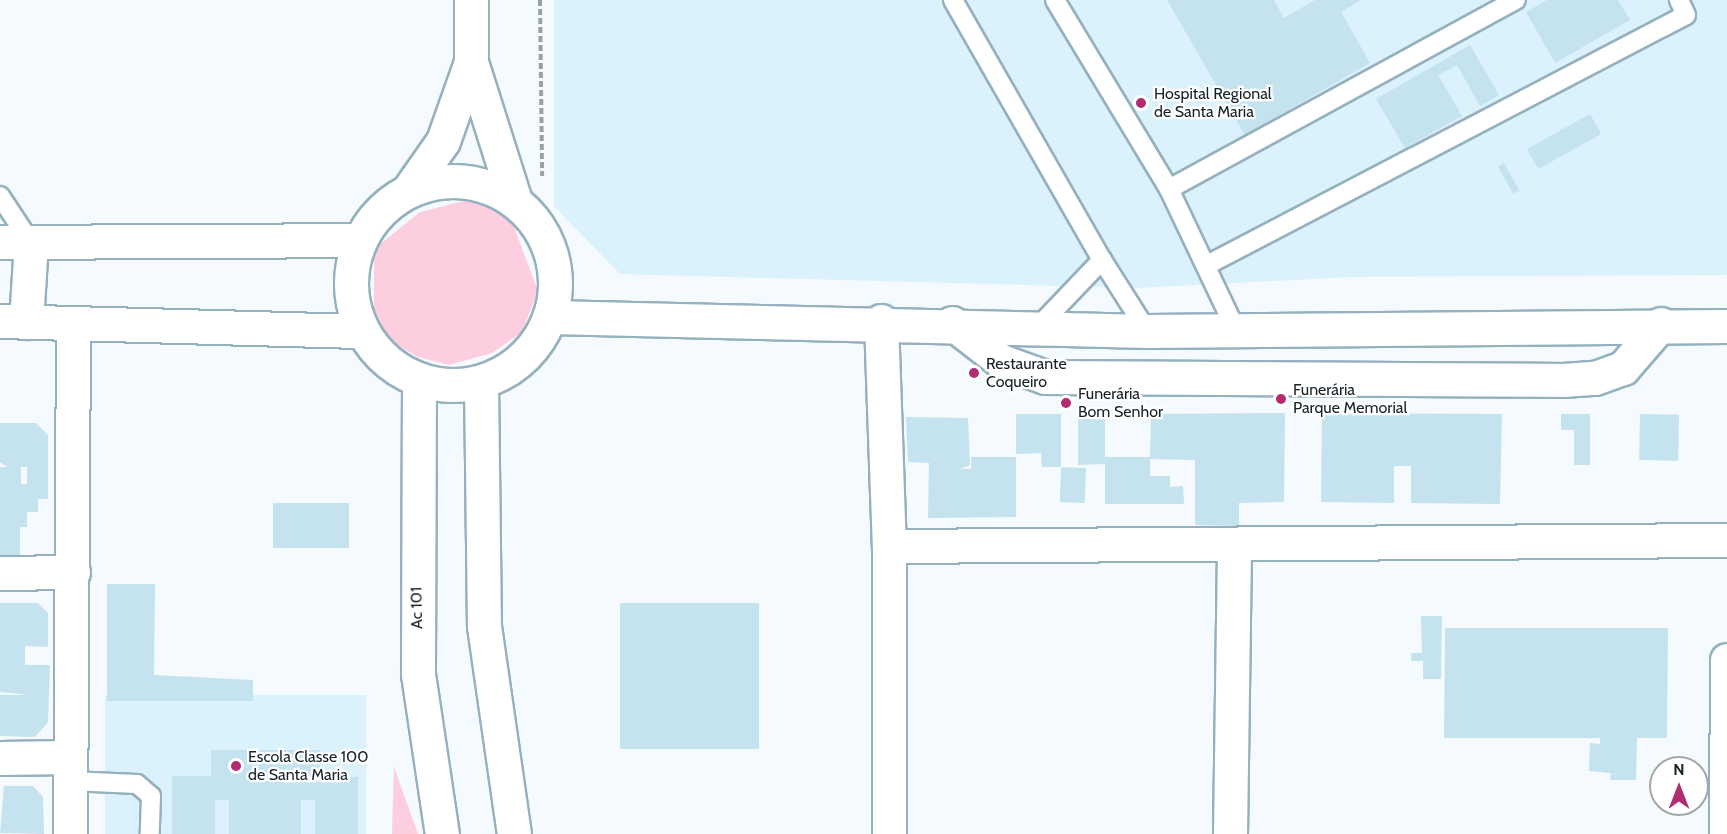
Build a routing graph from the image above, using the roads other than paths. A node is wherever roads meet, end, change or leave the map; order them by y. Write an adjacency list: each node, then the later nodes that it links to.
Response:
1 (471, 0): 6 (street)
2 (953, 0): 13 (lane)
3 (1055, 0): 7 (lane)
4 (1516, 0): 7 (lane)
5 (1679, 0): 14 (lane)
6 (471, 62): 8 (street); 10 (street)
7 (1168, 189): 14 (lane)
8 (408, 191): 10 (street); 11 (street)
9 (0, 196): 12 (lane)
10 (536, 207): 15 (street)
11 (360, 240): 12 (street); 24 (street)
12 (15, 243): 17 (street)
13 (1102, 260): 22 (lane); 25 (lane)
14 (1207, 265): 23 (lane)
15 (551, 317): 16 (street); 27 (street)
16 (881, 321): 18 (street); 29 (street)
17 (13, 322): 20 (street)
18 (951, 323): 19 (street); 22 (street)
19 (1661, 324): 21 (street); 23 (street)
20 (73, 326): 24 (street); 31 (street)
21 (1727, 326)
22 (1038, 327): 25 (street)
23 (1235, 328): 25 (street)
24 (362, 331): 26 (street)
25 (1147, 331)
26 (419, 380): 27 (street); 38 (street, Ac 101)
27 (480, 382): 39 (street)
28 (1727, 540): 30 (street)
29 (889, 546): 30 (street); 40 (street)
30 (1234, 546): 41 (street)
31 (73, 572): 32 (street); 35 (street)
32 (0, 573)
33 (1727, 660): 42 (street)
34 (0, 758): 35 (street)
35 (70, 769): 36 (street); 37 (lane)
36 (70, 834)
37 (150, 834)
38 (442, 834)
39 (514, 834)
40 (889, 834)
41 (1230, 834)
42 (1726, 834)

